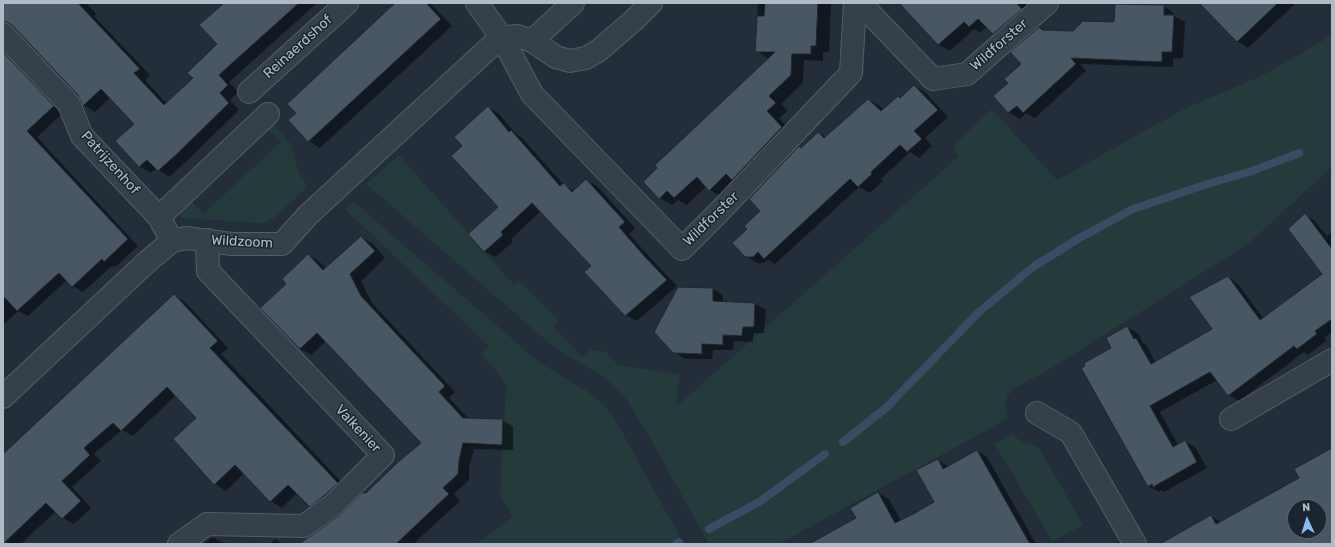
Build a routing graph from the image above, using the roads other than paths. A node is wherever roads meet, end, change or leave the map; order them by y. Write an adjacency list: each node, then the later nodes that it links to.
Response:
1 (347, 3): 11 (street, Reinaerdshof)
2 (477, 3): 9 (street)
3 (573, 3): 10 (street)
4 (651, 3): 10 (street)
5 (855, 3): 9 (street, Wildforster)
6 (860, 3): 7 (street, Wildforster)
7 (1047, 3)
8 (3, 34): 13 (street, Patrijzenhof)
9 (502, 38): 10 (street); 14 (street, Wildzoom)
10 (532, 41)
11 (249, 92)
12 (268, 114): 13 (street)
13 (159, 217): 15 (street, Patrijzenhof)
14 (207, 240): 15 (street, Wildzoom); 20 (street, Valkenier)
15 (172, 241): 17 (street)
16 (1331, 363): 19 (street)
17 (3, 398)
18 (1037, 413): 21 (street)
19 (1231, 419)
20 (179, 544)
21 (1134, 544)

